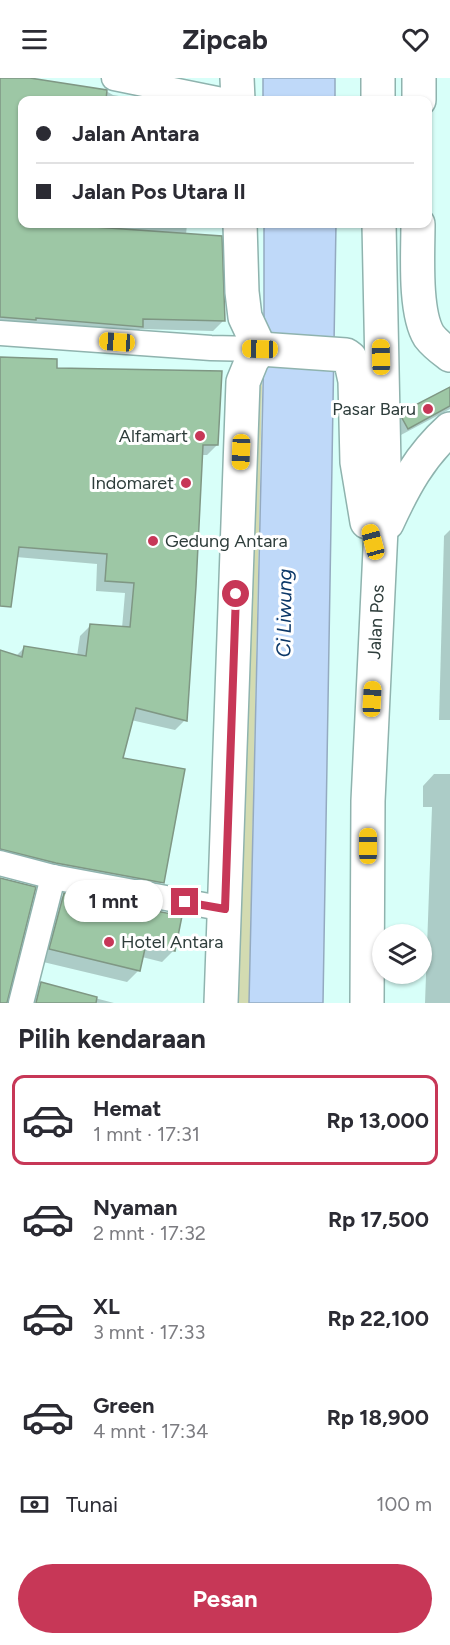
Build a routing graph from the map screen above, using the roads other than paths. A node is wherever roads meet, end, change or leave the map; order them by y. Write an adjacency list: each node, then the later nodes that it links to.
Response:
1 (114, 78): 5 (street)
2 (237, 78): 6 (main road)
3 (378, 78): 7 (main road)
4 (419, 78): 8 (main road)
5 (202, 96)
6 (238, 96)
7 (378, 96)
8 (419, 96)
9 (240, 228): 13 (main road)
10 (379, 228): 16 (main road, Jalan Pos)
11 (418, 228): 14 (main road)
12 (0, 333): 13 (street)
13 (262, 349): 16 (main road); 19 (main road)
14 (450, 355)
15 (450, 429): 16 (main road)
16 (379, 551): 22 (main road, Jalan Pos)
17 (0, 863): 18 (street)
18 (53, 877): 19 (street); 20 (street)
19 (225, 909): 21 (main road)
20 (21, 1003)
21 (221, 1003)
22 (367, 1003)

